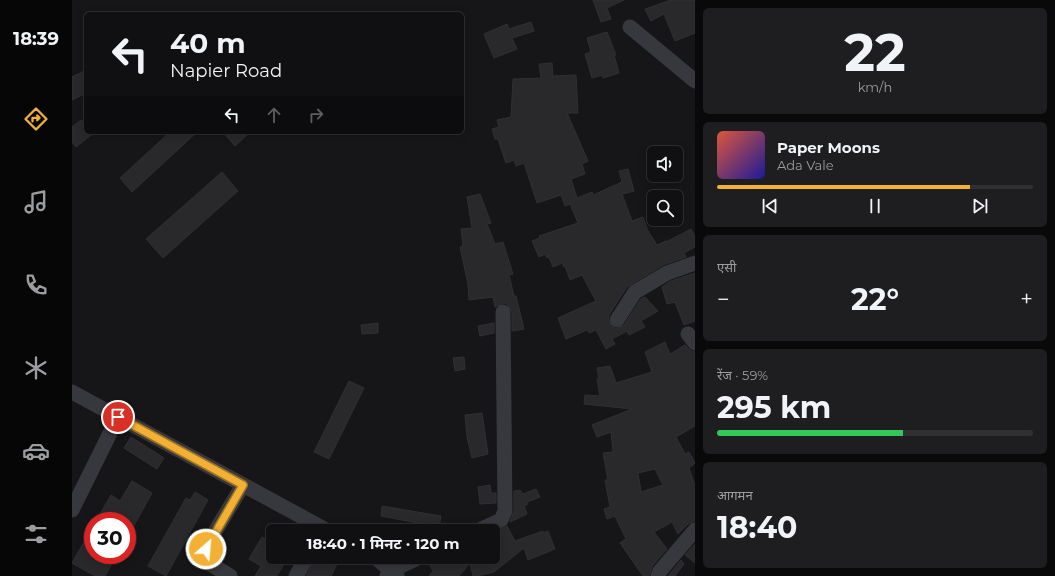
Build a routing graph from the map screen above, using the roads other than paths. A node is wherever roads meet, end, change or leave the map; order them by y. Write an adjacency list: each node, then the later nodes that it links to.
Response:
1 (630, 27): 2 (street)
2 (695, 81)
3 (695, 263): 5 (street)
4 (504, 312): 11 (street)
5 (617, 320)
6 (72, 392): 7 (street)
7 (118, 417): 8 (street); 9 (street)
8 (243, 485): 10 (street); 17 (street)
9 (72, 510)
10 (314, 524)
11 (492, 524)
12 (695, 530): 19 (street)
13 (303, 564): 18 (street)
14 (382, 564): 16 (street)
15 (408, 564): 16 (street)
16 (392, 574)
17 (230, 576)
18 (296, 576)
19 (658, 576)

